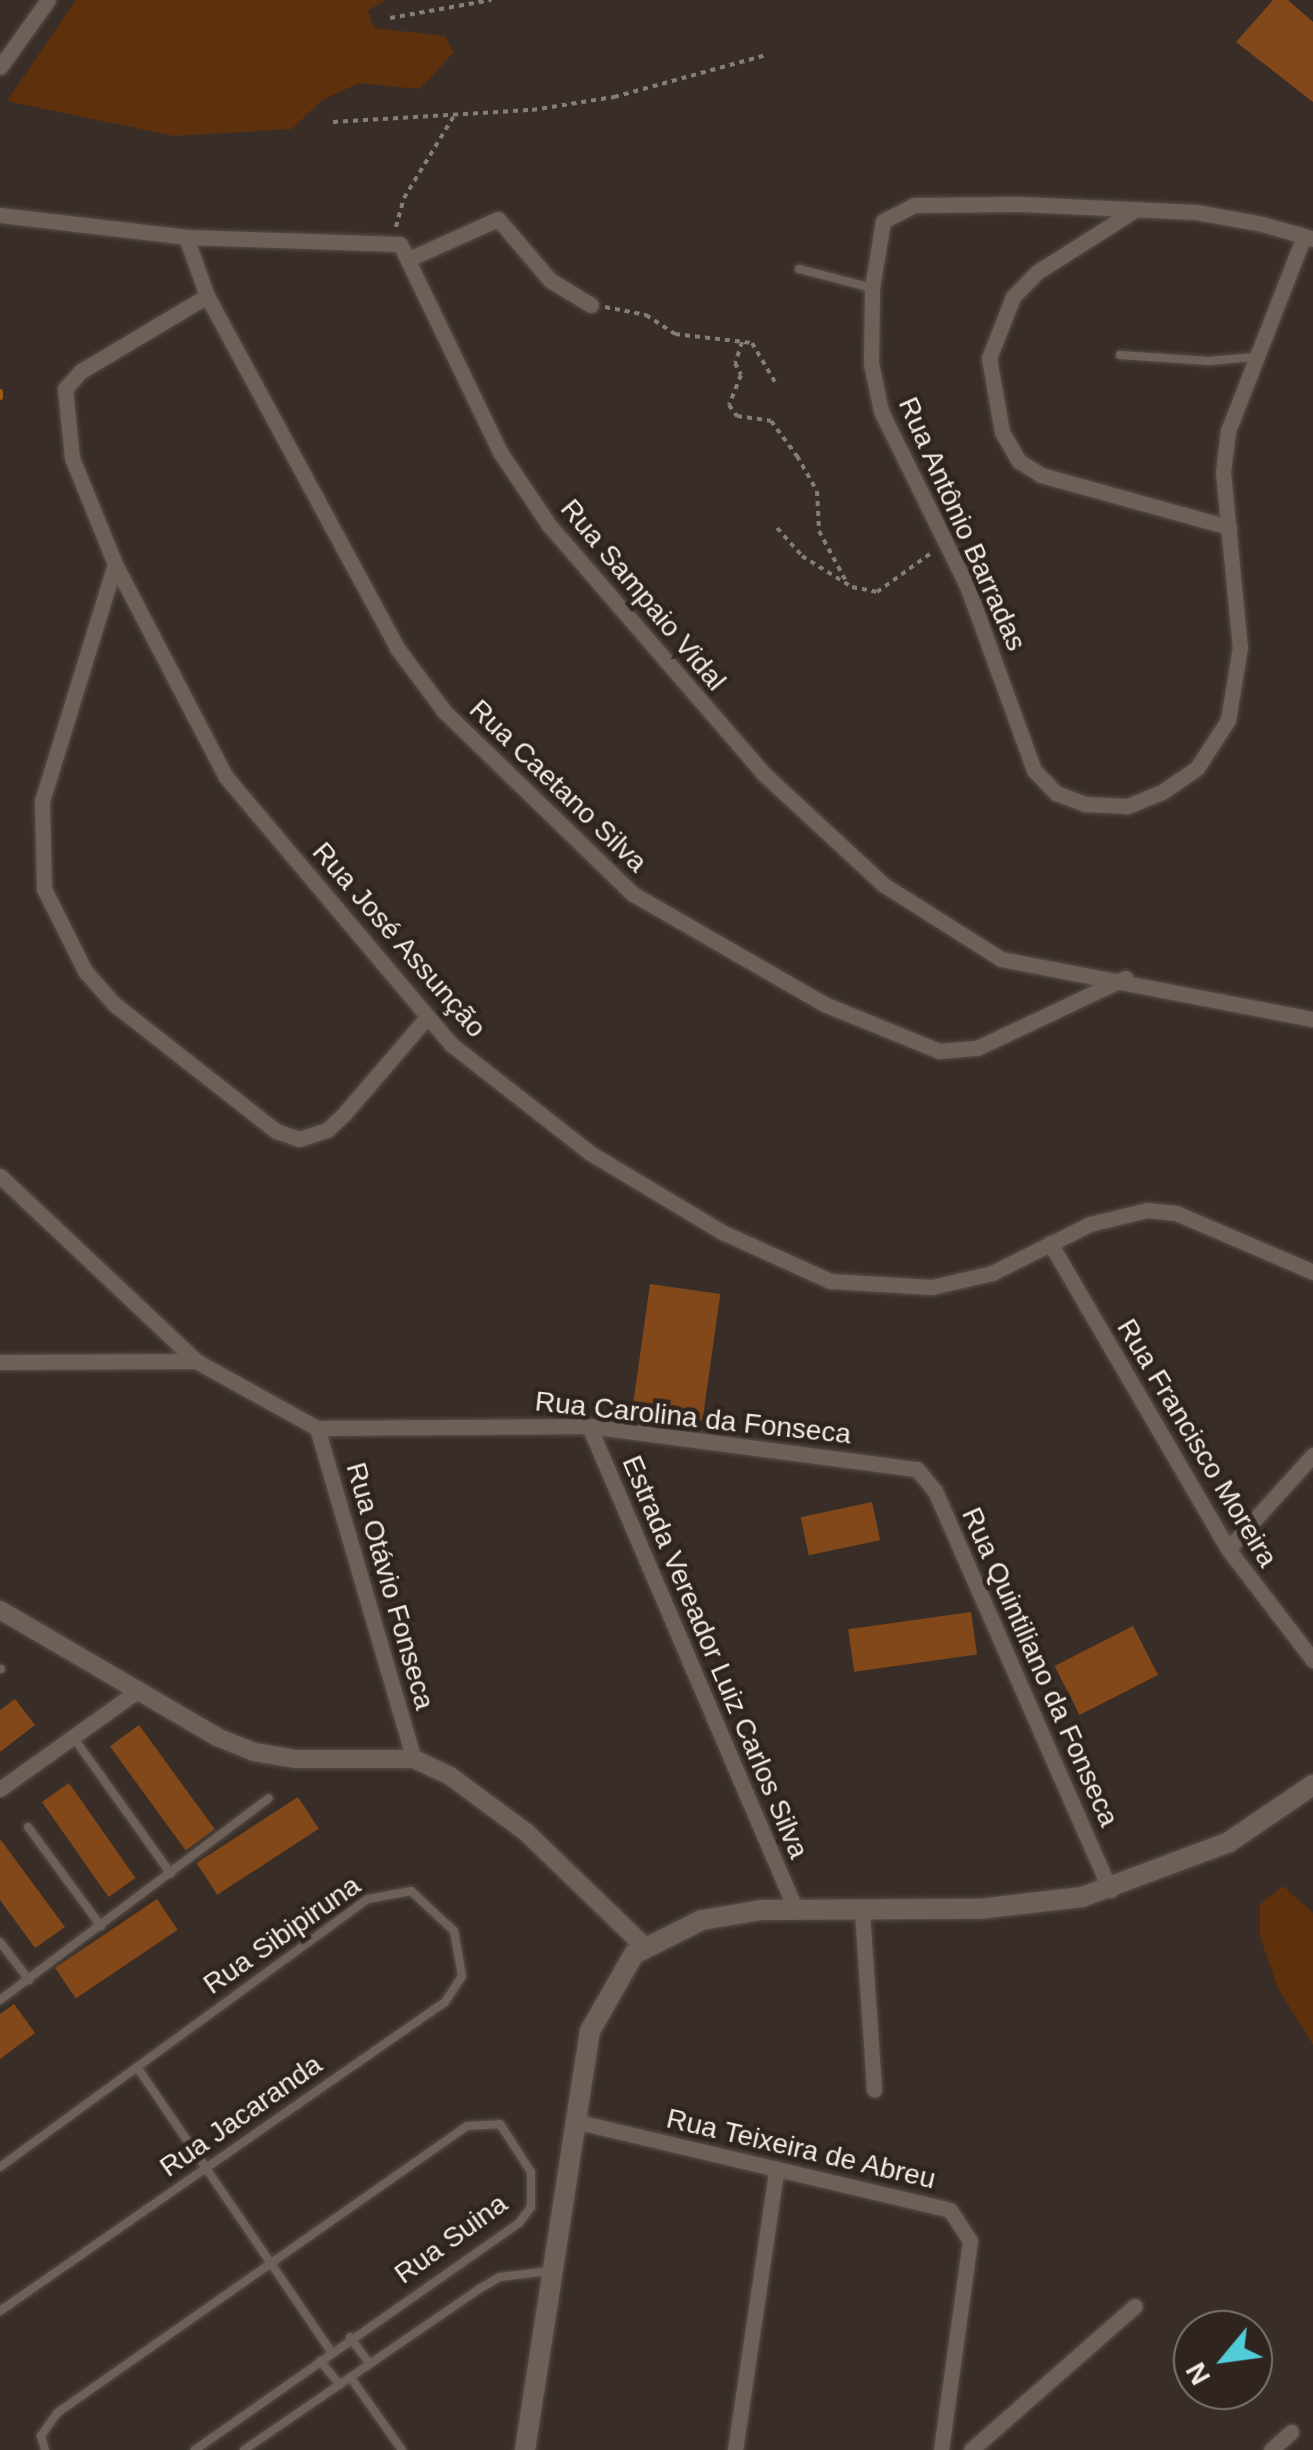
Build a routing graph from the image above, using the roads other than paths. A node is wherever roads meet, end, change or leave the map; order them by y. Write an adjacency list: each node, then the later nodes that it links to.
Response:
1 (48, 0): 2 (street)
2 (0, 66)
3 (1132, 212): 6 (street, Rua Antônio Barradas); 9 (street, Rua Antônio Barradas); 14 (street)
4 (0, 216): 5 (street)
5 (186, 237): 7 (street, Rua Sampaio Vidal); 10 (street, Rua Caetano Silva)
6 (1308, 238): 13 (street, Rua Antônio Barradas)
7 (411, 258): 11 (street); 16 (street, Rua Sampaio Vidal)
8 (799, 269): 9 (lane)
9 (872, 288): 14 (street, Rua Antônio Barradas)
10 (207, 296): 15 (street, Rua José Assunção); 16 (street, Rua Caetano Silva)
11 (590, 305)
12 (1120, 355): 13 (lane)
13 (1255, 357): 14 (street, Rua Antônio Barradas)
14 (1229, 526)
15 (115, 564): 17 (street, Rua José Assunção); 17 (street)
16 (1126, 978): 18 (street, Rua Sampaio Vidal)
17 (427, 1017): 20 (street, Rua José Assunção)
18 (1313, 1019)
19 (0, 1176): 22 (street)
20 (1050, 1243): 21 (street, Rua José Assunção); 28 (street, Rua Francisco Moreira)
21 (1313, 1272)
22 (196, 1361): 23 (street, Rua Carolina da Fonseca); 25 (street, Rua Carolina da Fonseca)
23 (0, 1362)
24 (588, 1426): 25 (street, Rua Carolina da Fonseca); 27 (street, Rua Carolina da Fonseca); 40 (street, Estrada Vereador Luiz Carlos Silva)
25 (317, 1428): 33 (street, Rua Otávio Fonseca)
26 (1313, 1454): 28 (street)
27 (917, 1469): 39 (street, Rua Quintiliano da Fonseca)
28 (1228, 1550): 30 (street, Rua Francisco Moreira)
29 (0, 1610): 31 (street)
30 (1313, 1660)
31 (138, 1690): 32 (street); 33 (street)
32 (74, 1737): 35 (street); 38 (lane)
33 (414, 1759): 45 (street)
34 (1313, 1785): 39 (main road)
35 (0, 1788)
36 (269, 1798): 38 (lane)
37 (28, 1828): 42 (lane)
38 (171, 1874): 42 (lane)
39 (1110, 1890): 41 (main road)
40 (795, 1908): 41 (main road); 45 (main road)
41 (862, 1912): 49 (street)
42 (101, 1926): 46 (lane)
43 (454, 1931): 48 (lane, Rua Sibipiruna); 52 (lane, Rua Jacaranda)
44 (0, 1942): 46 (lane)
45 (644, 1946): 50 (main road)
46 (29, 1980): 47 (lane)
47 (0, 2000)
48 (136, 2067): 51 (lane); 52 (lane)
49 (874, 2090)
50 (574, 2122): 53 (street, Rua Teixeira de Abreu); 55 (main road)
51 (0, 2167)
52 (206, 2168): 54 (lane); 57 (lane, Rua Jacaranda)
53 (776, 2170): 70 (street); 71 (street, Rua Teixeira de Abreu)
54 (272, 2263): 58 (lane, Rua Suina); 59 (lane); 65 (lane)
55 (552, 2271): 61 (lane); 69 (main road)
56 (1135, 2306): 72 (street)
57 (0, 2312)
58 (350, 2337): 59 (lane, Rua Suina); 61 (lane)
59 (332, 2350): 60 (lane)
60 (320, 2361): 63 (lane); 66 (lane)
61 (369, 2362): 62 (lane)
62 (350, 2378): 63 (lane); 68 (lane)
63 (340, 2384): 67 (lane)
64 (1292, 2432): 73 (street)
65 (44, 2450)
66 (196, 2450)
67 (244, 2450)
68 (402, 2450)
69 (525, 2450)
70 (735, 2450)
71 (940, 2450)
72 (971, 2450)
73 (1271, 2450)

